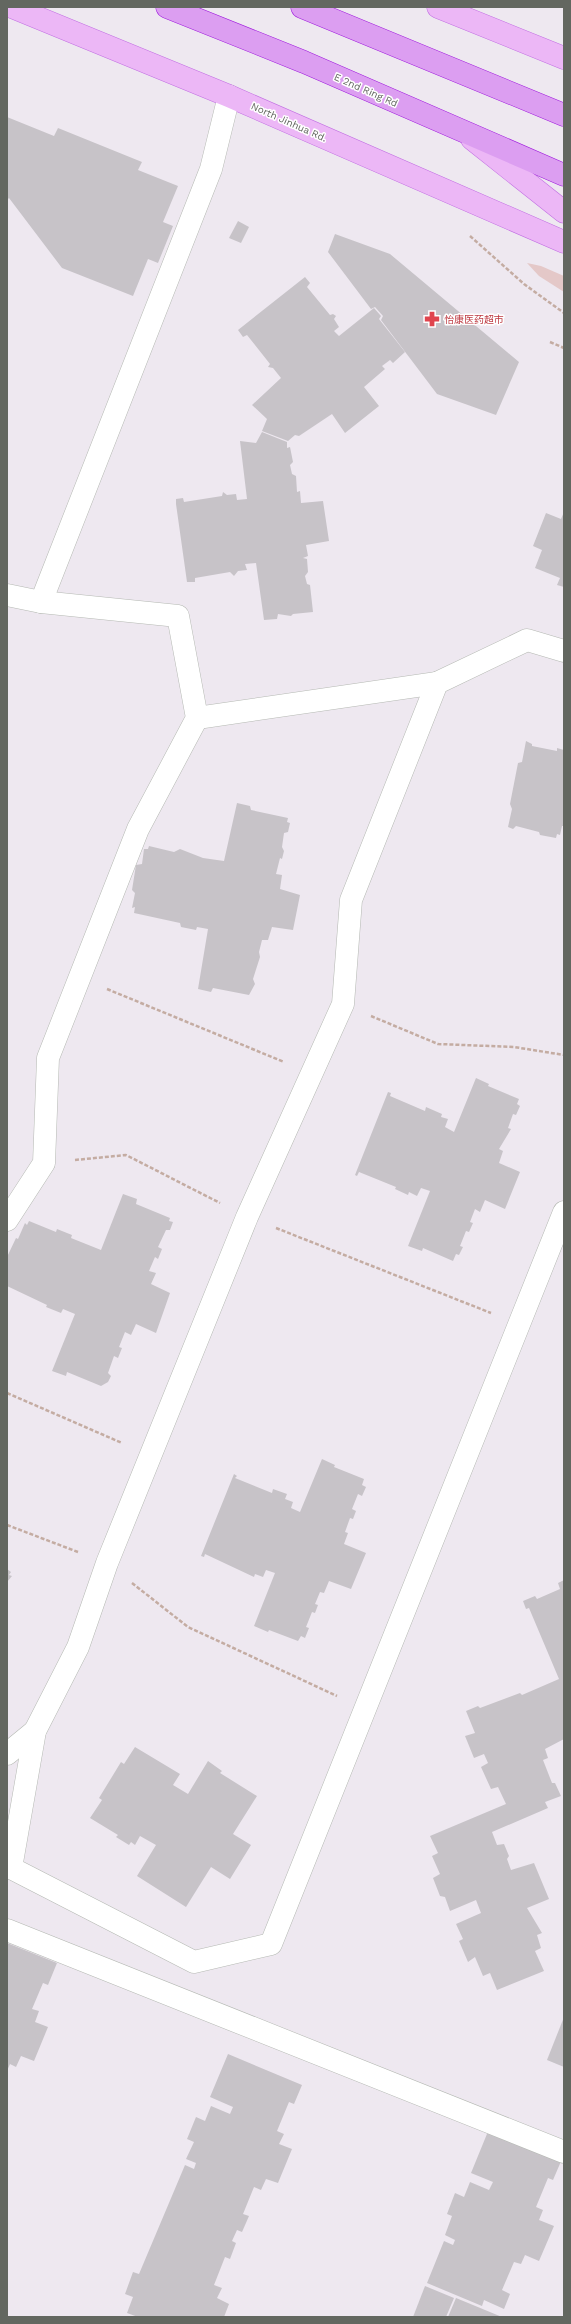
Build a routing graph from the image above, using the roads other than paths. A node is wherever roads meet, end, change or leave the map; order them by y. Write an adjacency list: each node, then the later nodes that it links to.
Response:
1 (12, 7): 6 (main road, North Jinhua Rd.)
2 (167, 7): 8 (highway, E 2nd Ring Rd)
3 (302, 7): 7 (highway)
4 (438, 7): 5 (main road)
5 (564, 58)
6 (229, 96): 11 (main road, North Jinhua Rd.); 13 (street)
7 (564, 115)
8 (466, 134): 9 (highway, E 2nd Ring Rd); 10 (main road)
9 (564, 175)
10 (564, 212)
11 (564, 242)
12 (7, 595): 13 (street)
13 (42, 602): 16 (street)
14 (564, 651): 15 (street)
15 (436, 683): 16 (street); 19 (street)
16 (196, 718): 18 (street)
17 (564, 1212): 21 (street)
18 (7, 1220)
19 (35, 1731): 20 (street); 21 (street)
20 (7, 1754)
21 (9, 1867)
22 (7, 1930): 23 (street)
23 (564, 2152)

